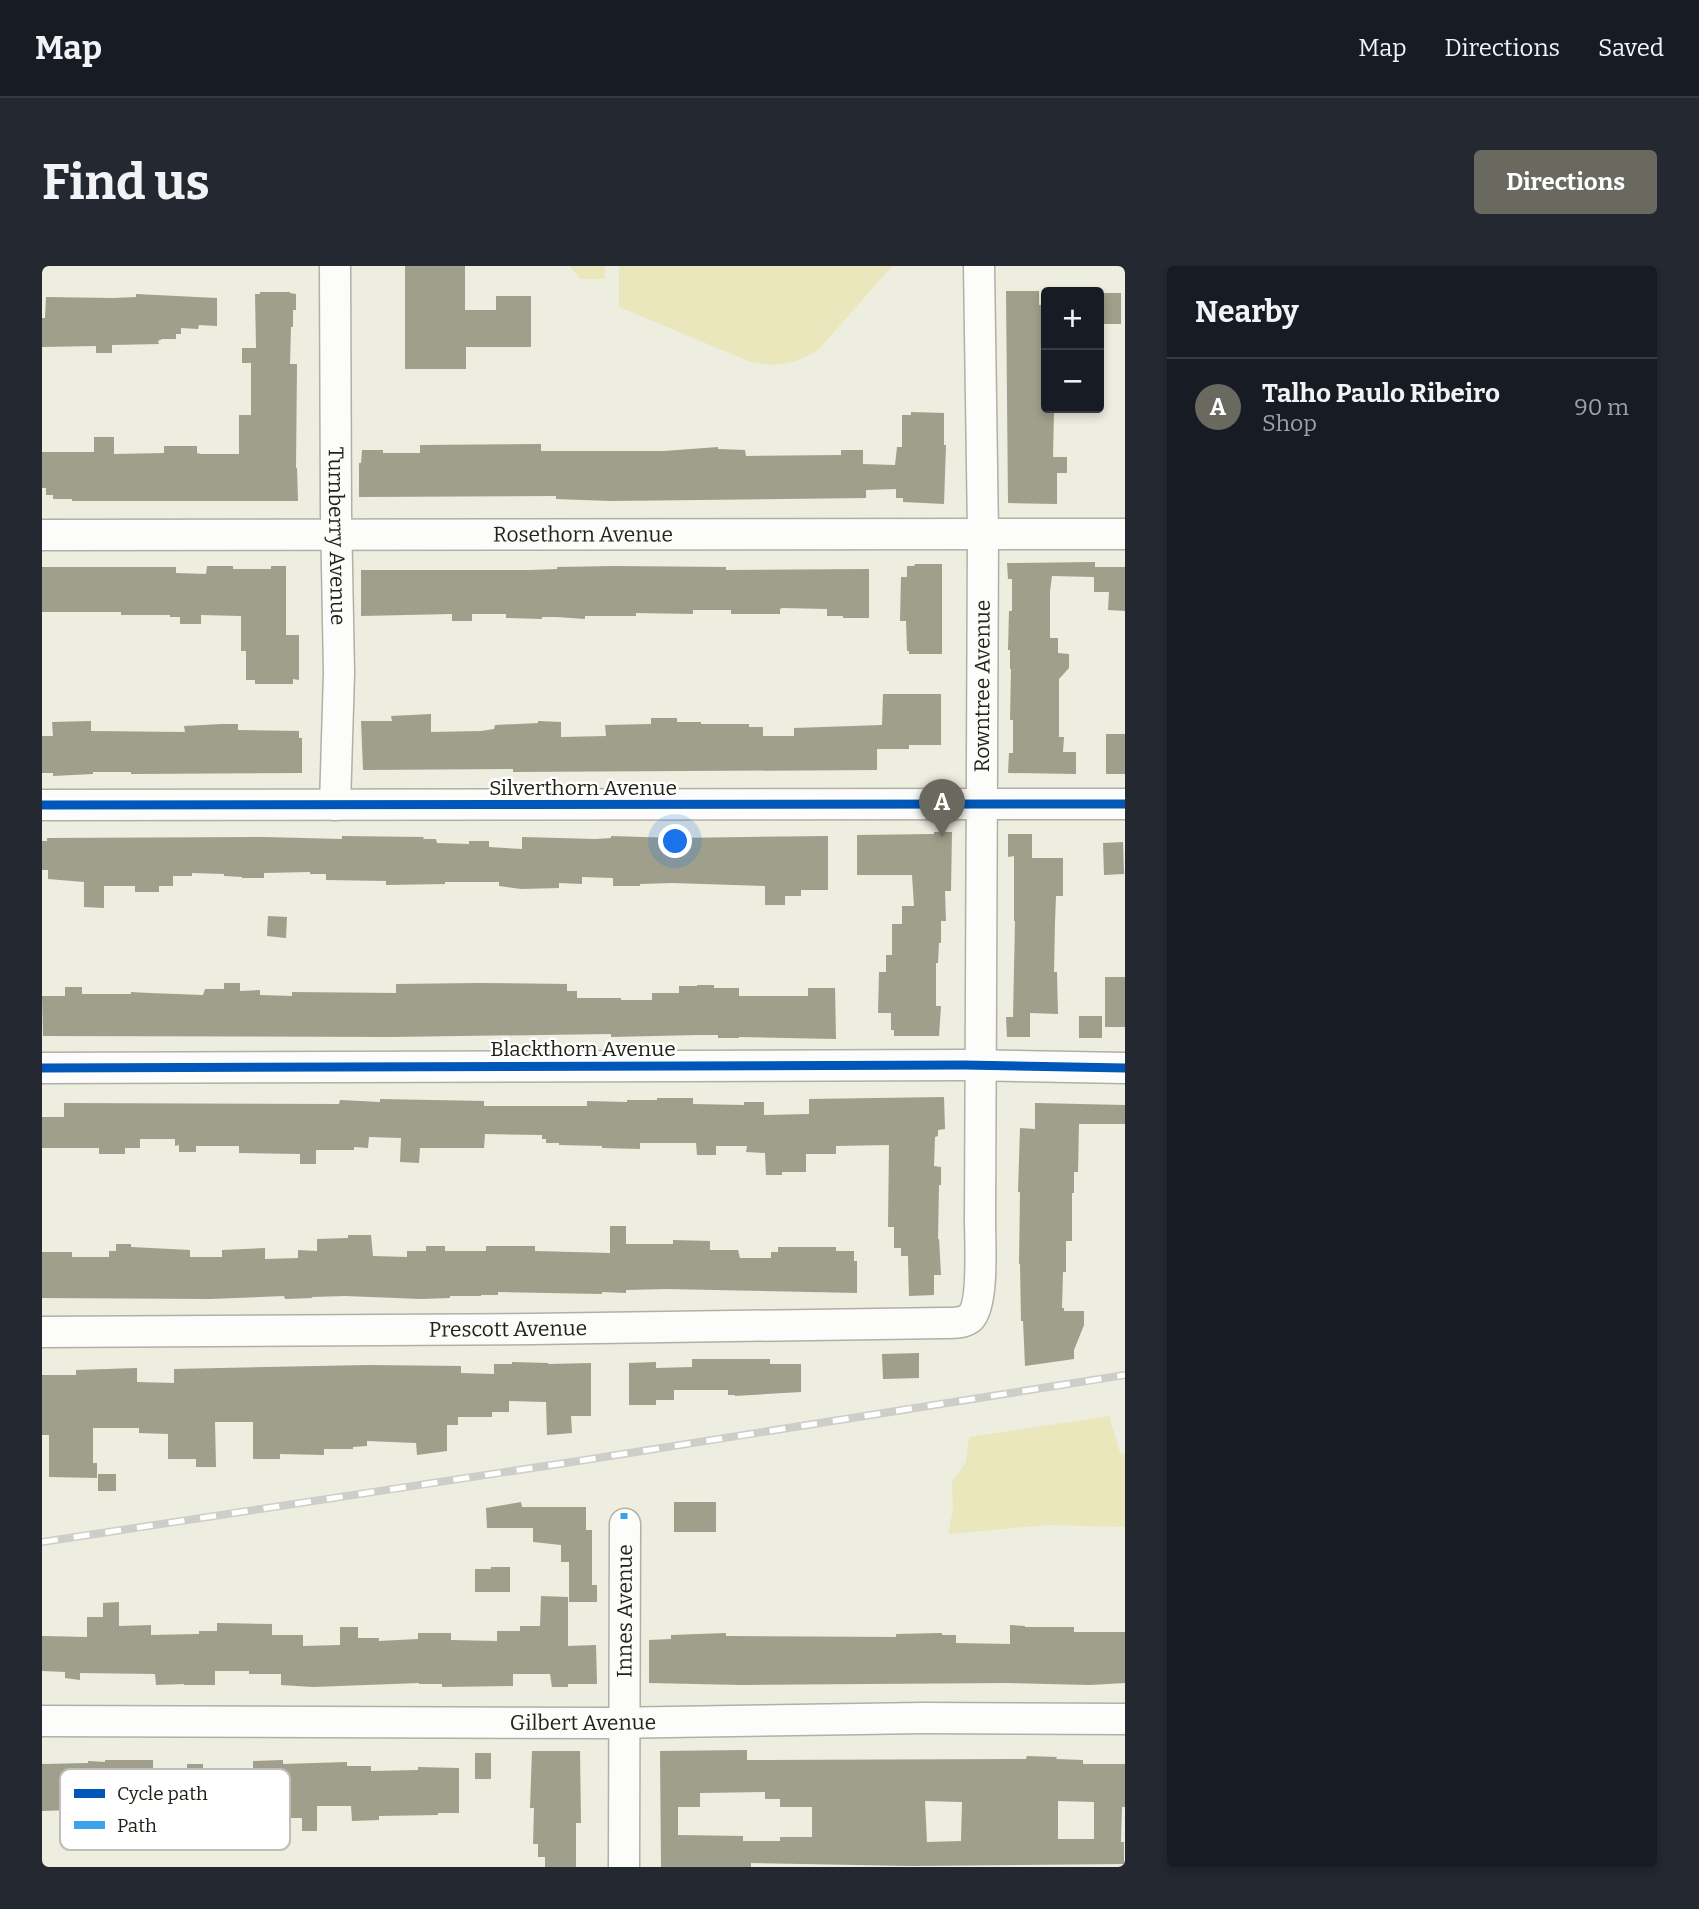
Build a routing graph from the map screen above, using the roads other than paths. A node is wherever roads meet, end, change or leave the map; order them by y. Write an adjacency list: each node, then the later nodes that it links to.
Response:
1 (335, 266): 6 (street, Turnberry Avenue)
2 (979, 266): 3 (street, Rowntree Avenue)
3 (983, 533): 4 (street, Rosethorn Avenue); 6 (street, Rosethorn Avenue); 7 (street, Rowntree Avenue)
4 (1125, 534)
5 (42, 535): 6 (street, Rosethorn Avenue)
6 (336, 535): 10 (street, Turnberry Avenue)
7 (983, 804): 8 (street, Silverthorn Avenue); 10 (street, Silverthorn Avenue); 11 (street, Rowntree Avenue)
8 (1125, 804)
9 (42, 805): 10 (street, Silverthorn Avenue)
10 (335, 805)
11 (981, 1066): 12 (street, Blackthorn Avenue); 13 (street, Blackthorn Avenue); 14 (street, Rowntree Avenue)
12 (42, 1068)
13 (1125, 1068)
14 (972, 1316): 15 (street, Prescott Avenue)
15 (42, 1332)
16 (625, 1524): 19 (street, Innes Avenue)
17 (1125, 1719): 19 (street, Gilbert Avenue)
18 (42, 1721): 19 (street, Gilbert Avenue)
19 (624, 1723): 20 (street, Innes Avenue)
20 (624, 1867)

